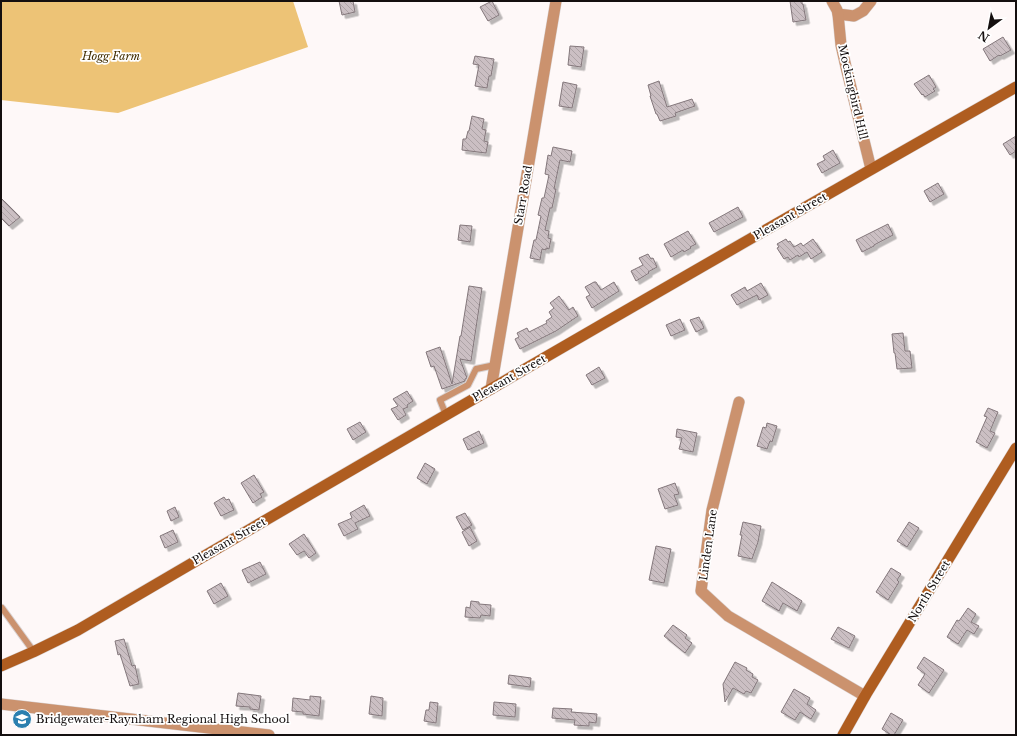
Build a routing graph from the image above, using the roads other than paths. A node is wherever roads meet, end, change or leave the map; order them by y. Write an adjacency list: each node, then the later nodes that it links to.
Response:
1 (556, 1): 7 (street, Starr Road)
2 (832, 1): 4 (street, Mockingbird Hill)
3 (871, 1): 4 (street)
4 (838, 14): 6 (street, Mockingbird Hill)
5 (1016, 86): 6 (main road, Pleasant Street)
6 (871, 169): 8 (main road, Pleasant Street)
7 (495, 364): 8 (street, Starr Road); 10 (lane)
8 (491, 389): 10 (main road, Pleasant Street)
9 (739, 402): 15 (street, Linden Lane)
10 (446, 415): 13 (main road, Pleasant Street)
11 (1016, 448): 15 (main road, North Street)
12 (2, 608): 13 (lane)
13 (34, 652): 14 (main road, Pleasant Street)
14 (1, 666)
15 (865, 696): 18 (main road, North Street)
16 (1, 704): 17 (street)
17 (269, 735)
18 (843, 735)

